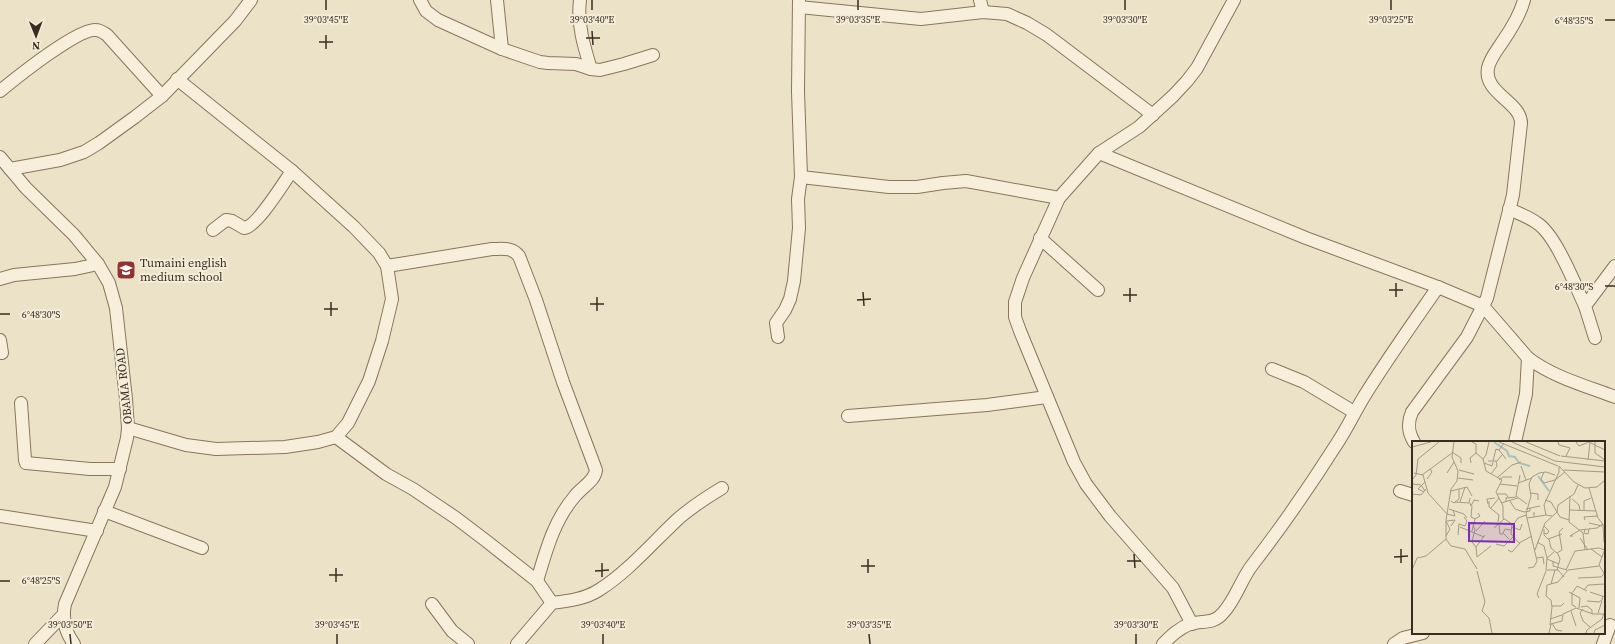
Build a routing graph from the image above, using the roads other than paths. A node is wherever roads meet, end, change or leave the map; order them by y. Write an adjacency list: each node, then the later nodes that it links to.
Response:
1 (252, 0): 13 (street)
2 (420, 0): 10 (street)
3 (497, 0): 10 (street)
4 (580, 0): 12 (street)
5 (980, 0): 9 (street)
6 (1234, 0): 16 (street)
7 (1524, 0): 23 (street)
8 (799, 3): 9 (street); 21 (street)
9 (983, 12): 16 (street)
10 (502, 49): 12 (street)
11 (653, 54): 12 (street)
12 (591, 69)
13 (177, 79): 15 (street); 20 (street)
14 (0, 91): 15 (street)
15 (162, 96): 19 (street)
16 (1153, 115): 17 (street)
17 (1099, 153): 22 (street); 30 (street)
18 (0, 157): 19 (street, OBAMA ROAD)
19 (10, 169): 26 (street, OBAMA ROAD)
20 (292, 171): 24 (street); 27 (street)
21 (801, 177): 22 (street); 34 (street)
22 (1059, 198): 25 (street)
23 (1509, 209): 32 (street); 33 (street)
24 (213, 230)
25 (1040, 238): 31 (street); 40 (street)
26 (98, 264): 29 (street); 45 (street, OBAMA ROAD)
27 (387, 266): 46 (street); 57 (street)
28 (1615, 266): 33 (street)
29 (0, 279)
30 (1438, 287): 32 (street); 43 (street)
31 (1098, 290)
32 (1483, 306): 38 (street); 47 (street)
33 (1585, 306): 35 (street)
34 (778, 337)
35 (1595, 338)
36 (0, 340): 37 (street)
37 (2, 353)
38 (1528, 358): 41 (street); 48 (street)
39 (1272, 369): 43 (street)
40 (1047, 397): 44 (street); 61 (street)
41 (1615, 397)
42 (21, 403): 49 (street)
43 (1354, 412): 61 (street)
44 (848, 416)
45 (128, 428): 46 (street); 49 (street, OBAMA ROAD)
46 (336, 437): 57 (street)
47 (1414, 441)
48 (1515, 441)
49 (120, 469): 53 (street, OBAMA ROAD)
50 (722, 488): 58 (street)
51 (1400, 491): 52 (street)
52 (1412, 495)
53 (104, 511): 55 (street, OBAMA ROAD); 56 (street)
54 (0, 516): 55 (street)
55 (97, 531): 60 (street, OBAMA ROAD)
56 (202, 548)
57 (537, 581): 58 (street)
58 (552, 603): 67 (street)
59 (432, 604): 66 (street)
60 (63, 615): 64 (street); 65 (street)
61 (1192, 624): 68 (street)
62 (1610, 625): 70 (street)
63 (1419, 634): 69 (street)
64 (35, 644)
65 (74, 644)
66 (468, 644)
67 (517, 644)
68 (1163, 644)
69 (1394, 644)
70 (1603, 644)

